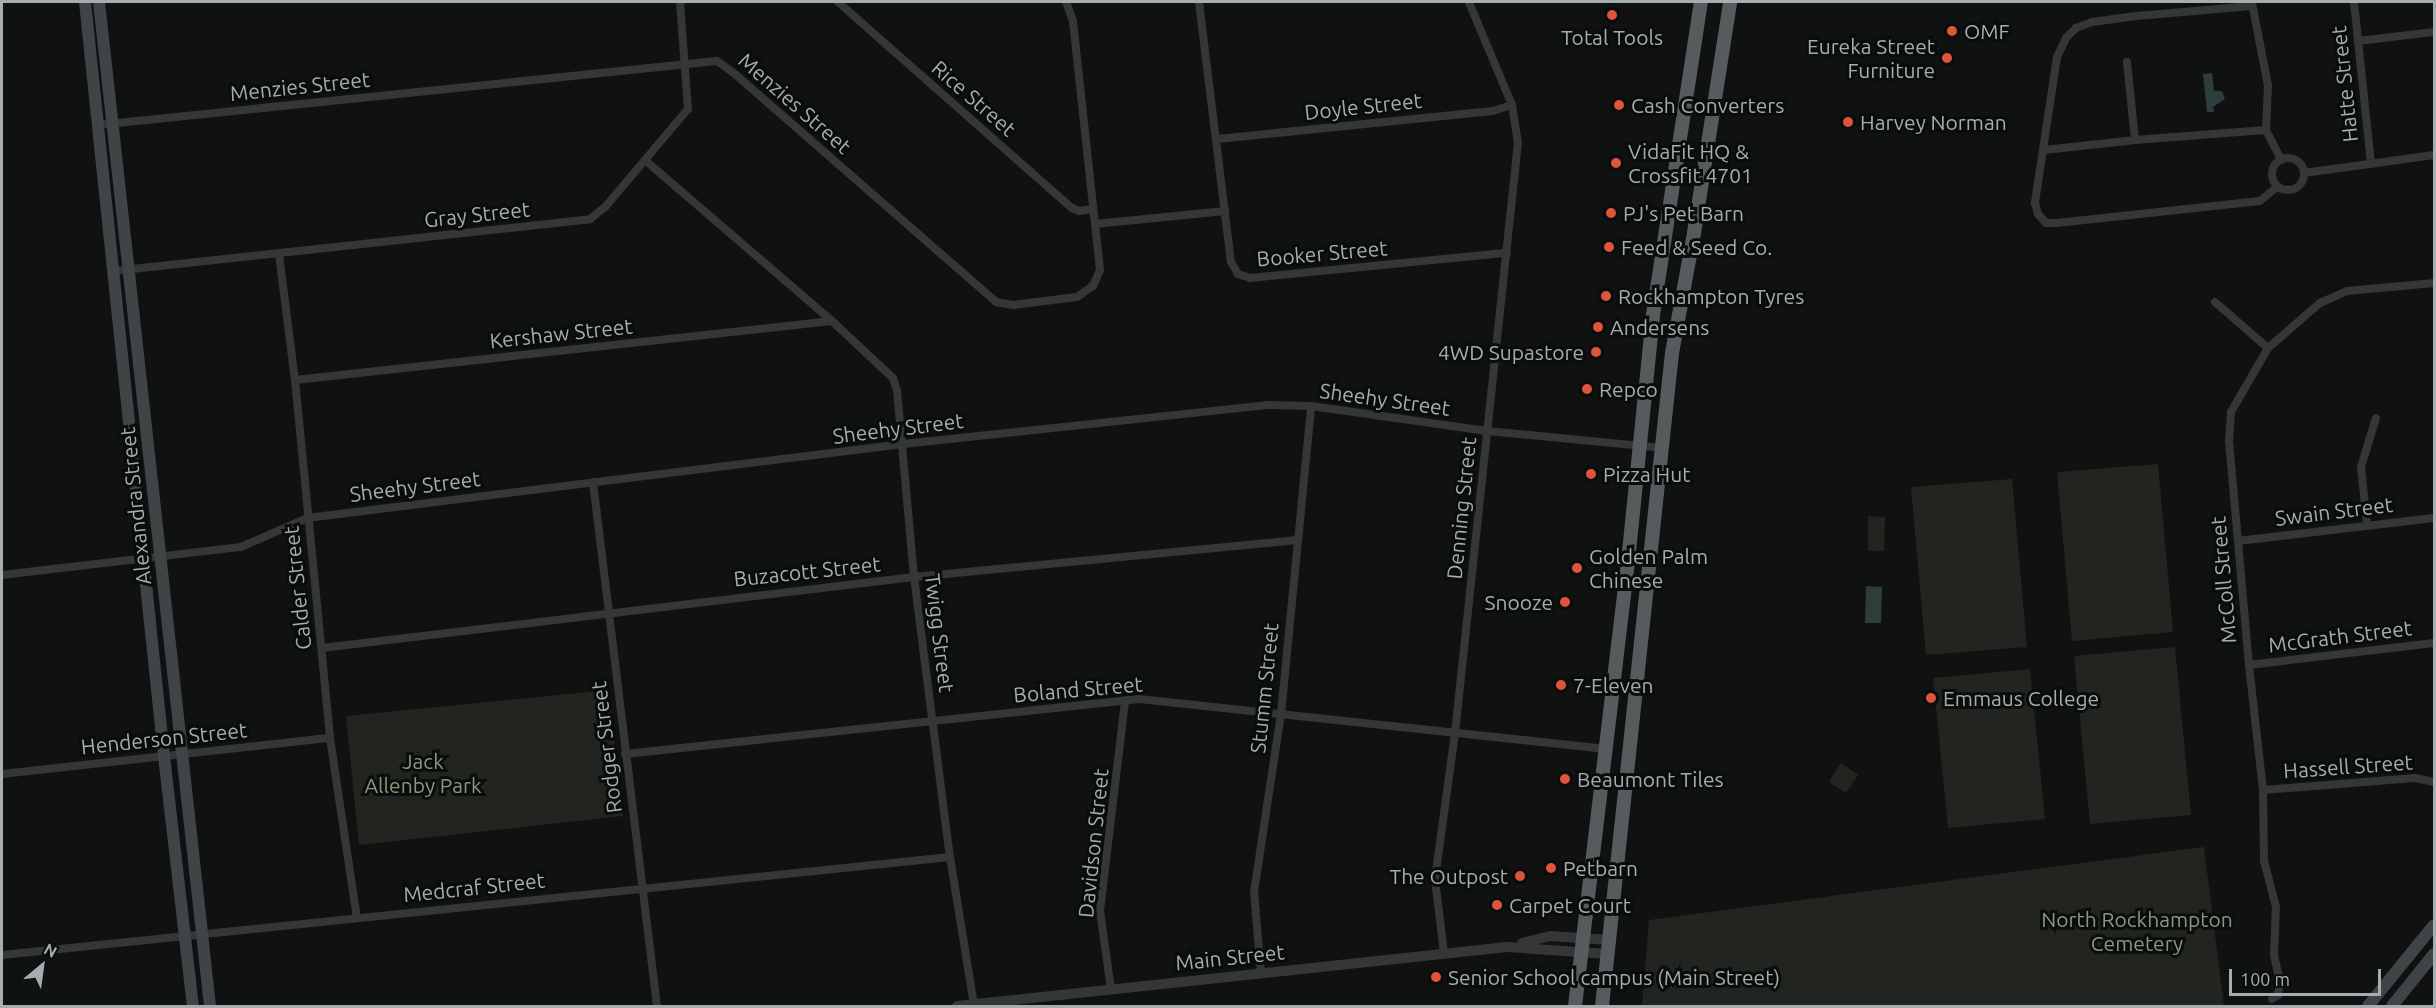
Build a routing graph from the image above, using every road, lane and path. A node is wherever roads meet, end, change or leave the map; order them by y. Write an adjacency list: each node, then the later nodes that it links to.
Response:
1 (84, 2): 18 (main road, Alexandra Street)
2 (99, 2): 17 (main road, Alexandra Street)
3 (680, 2): 15 (street, Gray Street)
4 (838, 2): 29 (street, Rice Street)
5 (1066, 2): 29 (street, Menzies Street)
6 (1199, 2): 20 (street, Booker Street)
7 (1469, 2): 16 (street, Denning Street)
8 (1701, 2): 45 (highway)
9 (1730, 2): 46 (highway)
10 (2354, 2): 13 (street, Hatte Street)
11 (2252, 4): 19 (street); 22 (street)
12 (2434, 32): 13 (street)
13 (2358, 41): 26 (street, Hatte Street)
14 (2127, 62): 21 (street)
15 (686, 64): 17 (street, Menzies Street); 25 (street, Gray Street); 31 (street, Menzies Street)
16 (1512, 105): 20 (street, Doyle Street); 32 (street, Denning Street)
17 (113, 124): 18 (street, Menzies Street); 34 (main road, Alexandra Street)
18 (98, 125): 35 (main road, Alexandra Street)
19 (2266, 130): 21 (street); 24 (street)
20 (1217, 139): 30 (street, Booker Street)
21 (2135, 140): 22 (street)
22 (2044, 150): 28 (street)
23 (2434, 155): 26 (street)
24 (2281, 160): 27 (street); 28 (street)
25 (646, 161): 33 (street, Gray Street); 38 (street, Twigg Street)
26 (2370, 164): 27 (street)
27 (2304, 173): 28 (street)
28 (2278, 186)
29 (1092, 209): 31 (street, Menzies Street)
30 (1226, 211): 31 (street); 32 (street, Booker Street)
31 (1095, 224)
32 (1507, 253): 43 (street, Denning Street)
33 (279, 254): 34 (street, Gray Street); 40 (street, Calder Street)
34 (128, 269): 35 (street, Gray Street); 53 (main road, Alexandra Street)
35 (114, 271): 54 (main road, Alexandra Street)
36 (2434, 284): 39 (street, McColl Street)
37 (2215, 302): 39 (street)
38 (832, 321): 40 (street, Kershaw Street); 44 (street, Twigg Street)
39 (2268, 348): 52 (street, McColl Street)
40 (295, 380): 48 (street, Calder Street)
41 (1311, 406): 43 (street, Sheehy Street); 44 (street, Sheehy Street); 51 (street, Stumm Street)
42 (2376, 418): 50 (street)
43 (1487, 432): 45 (street, Sheehy Street); 64 (street, Denning Street)
44 (903, 444): 47 (street, Sheehy Street); 56 (street, Twigg Street)
45 (1638, 446): 46 (street, Sheehy Street); 66 (highway)
46 (1662, 448): 80 (highway)
47 (593, 482): 48 (street, Sheehy Street); 57 (street, Rodger Street)
48 (307, 518): 53 (street, Sheehy Street); 59 (street, Calder Street)
49 (2434, 518): 50 (street, Swain Street)
50 (2367, 524): 52 (street, Swain Street)
51 (1297, 540): 56 (street, Buzacott Street); 62 (street, Stumm Street)
52 (2238, 541): 60 (street, McColl Street)
53 (160, 556): 54 (street, Sheehy Street); 67 (main road, Alexandra Street)
54 (144, 558): 55 (street, Sheehy Street); 69 (main road, Alexandra Street)
55 (2, 575)
56 (914, 577): 57 (street, Buzacott Street); 63 (street, Twigg Street)
57 (609, 612): 59 (street, Buzacott Street); 68 (street, Rodger Street)
58 (2434, 643): 60 (street, McGrath Street)
59 (322, 648): 65 (street, Calder Street)
60 (2249, 665): 72 (street, McColl Street)
61 (1125, 700): 62 (street, Boland Street); 63 (street, Boland Street); 85 (street, Davidson Street)
62 (1281, 714): 64 (street, Boland Street); 84 (street, Stumm Street)
63 (933, 720): 68 (street, Boland Street); 73 (street, Twigg Street)
64 (1455, 733): 66 (street, Boland Street); 81 (street, Denning Street)
65 (330, 738): 67 (street, Henderson Street); 75 (street, Calder Street)
66 (1605, 749): 79 (highway)
67 (180, 753): 69 (street, Henderson Street); 77 (main road, Alexandra Street)
68 (625, 754): 74 (street, Rodger Street)
69 (164, 756): 70 (street, Henderson Street); 78 (main road, Alexandra Street)
70 (2, 774)
71 (2434, 782): 72 (street, Hassell Street)
72 (2264, 790): 86 (street, McColl Street)
73 (950, 857): 74 (street, Medcraf Street); 88 (street, Twigg Street)
74 (641, 887): 75 (street, Medcraf Street); 91 (street, Rodger Street)
75 (357, 918): 77 (street, Medcraf Street)
76 (2434, 925): 95 (main road)
77 (202, 935): 78 (street, Medcraf Street); 90 (main road, Alexandra Street)
78 (185, 937): 83 (street, Medcraf Street); 89 (main road, Alexandra Street)
79 (1581, 944): 80 (street, Main Street); 81 (street, Main Street); 93 (highway)
80 (1609, 947): 94 (highway)
81 (1444, 954): 84 (street, Main Street)
82 (2434, 954): 96 (main road)
83 (2, 955)
84 (1261, 973): 85 (street, Main Street)
85 (1111, 989): 87 (street, Main Street)
86 (2272, 999)
87 (1023, 1003): 88 (street, Main Street)
88 (974, 1005): 92 (street, Main Street)
89 (193, 1006)
90 (210, 1006)
91 (657, 1006)
92 (957, 1006)
93 (1575, 1006)
94 (1602, 1006)
95 (2368, 1006)
96 (2392, 1006)

